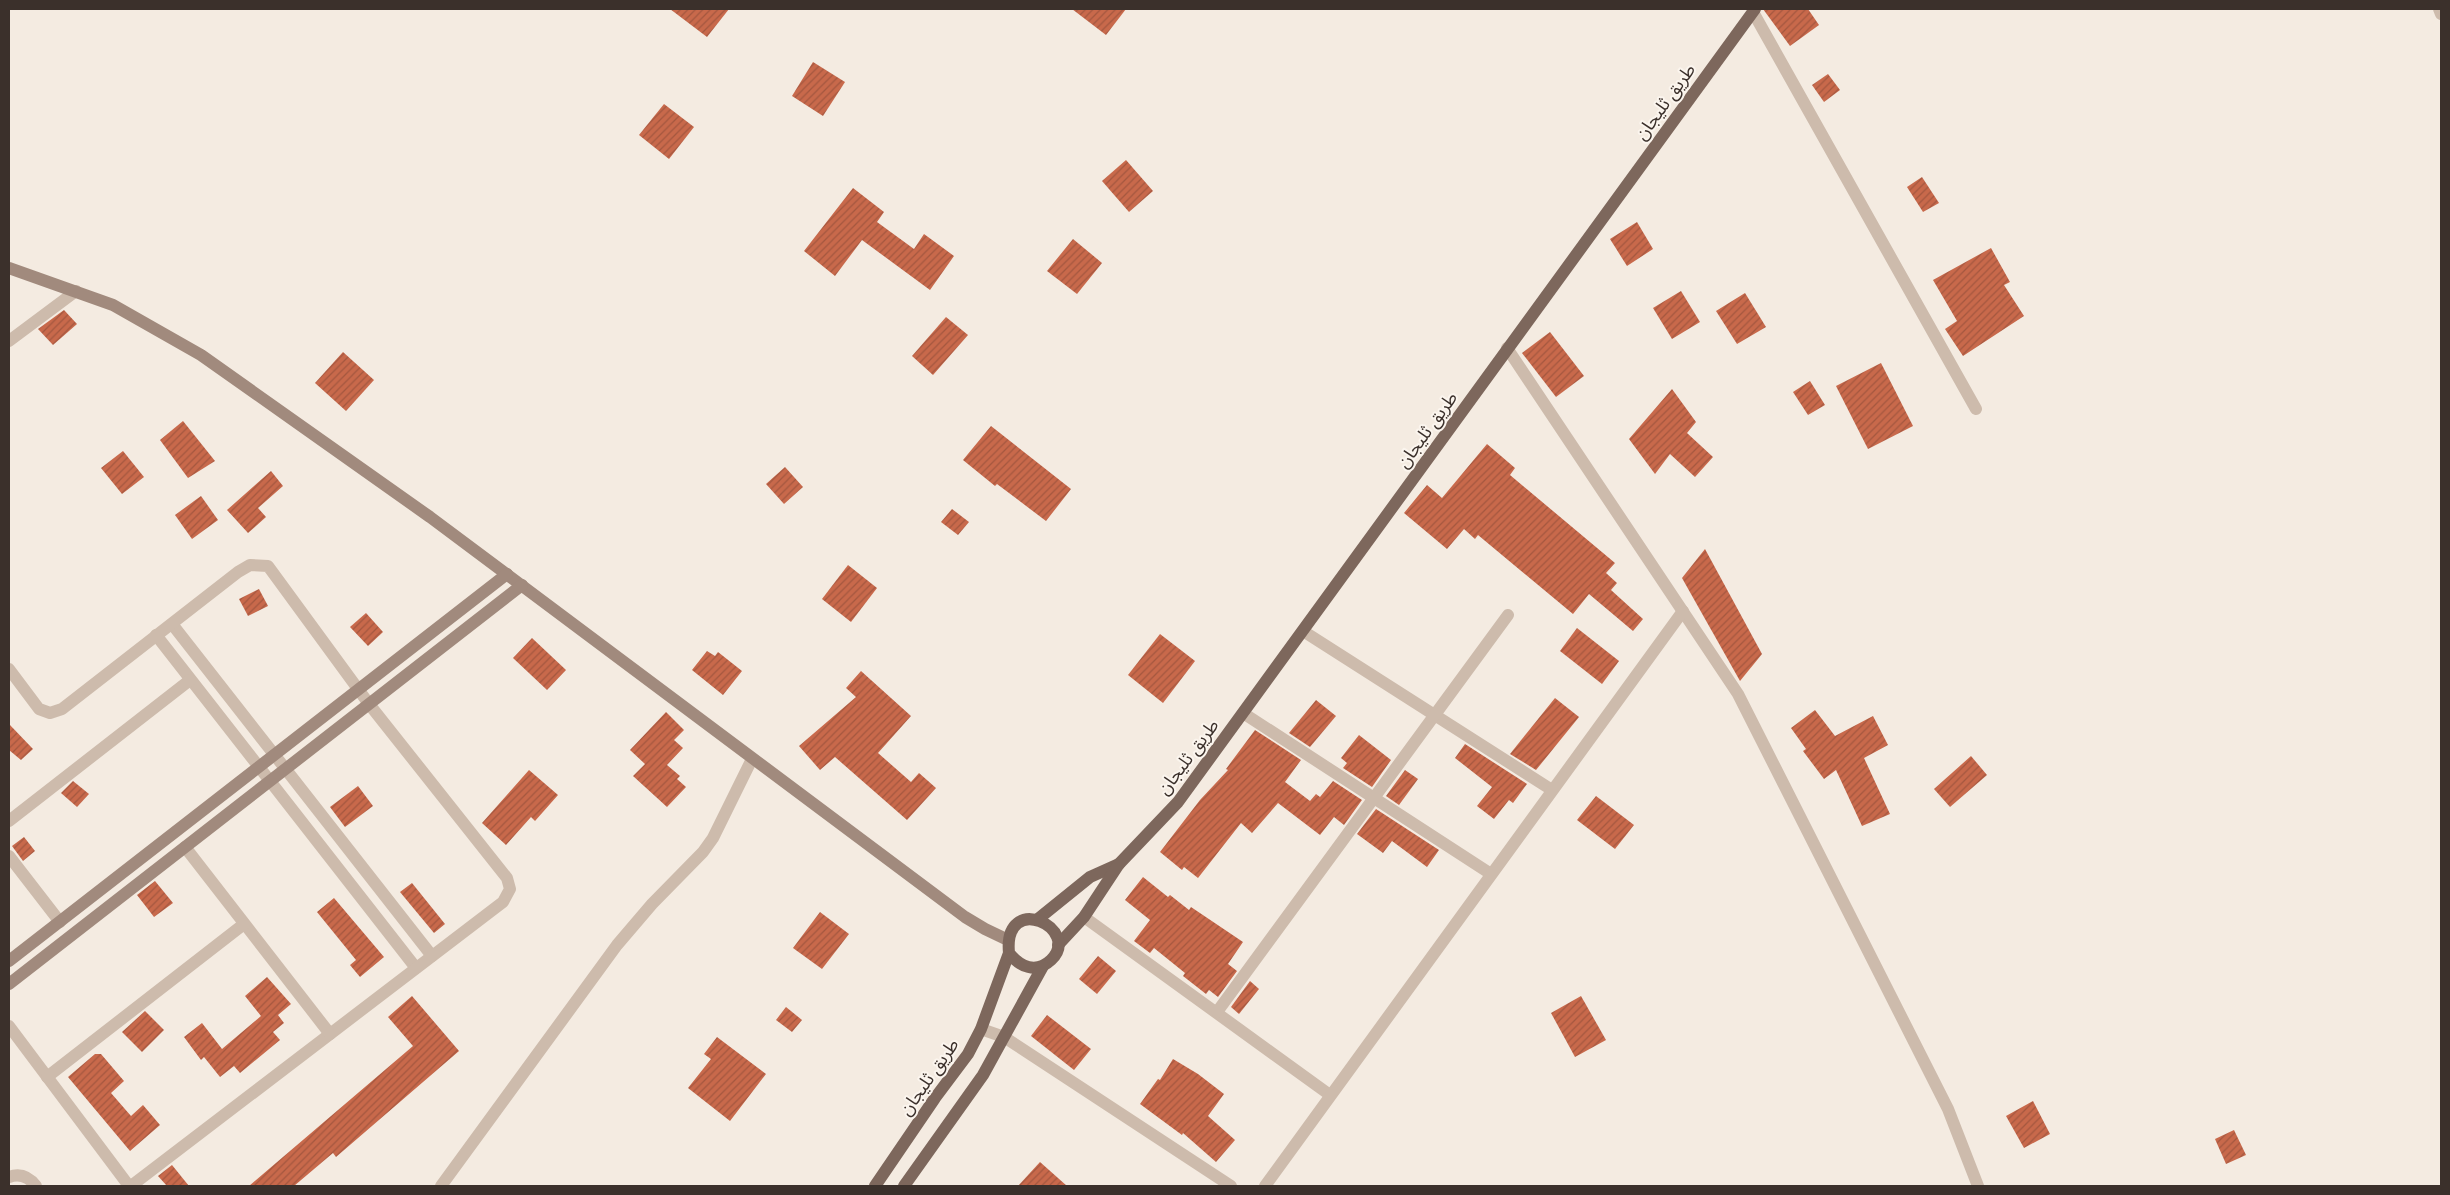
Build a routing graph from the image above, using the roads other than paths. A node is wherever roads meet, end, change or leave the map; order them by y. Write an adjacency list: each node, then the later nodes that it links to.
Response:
1 (2439, 9): 3 (street)
2 (1754, 10): 7 (main road, طريق ثليجان); 8 (street)
3 (2441, 14)
4 (9, 268): 5 (street)
5 (76, 291): 6 (street); 9 (street)
6 (9, 341)
7 (1508, 348): 11 (street); 14 (main road, طريق ثليجان)
8 (1976, 409)
9 (507, 574): 10 (street); 18 (street)
10 (522, 585): 19 (street); 23 (street)
11 (1683, 610): 27 (street); 61 (street)
12 (1508, 615): 21 (street)
13 (172, 624): 15 (street); 18 (street); 22 (street)
14 (1303, 631): 20 (main road, طريق ثليجان); 21 (street)
15 (156, 635): 16 (street); 17 (street)
16 (9, 669)
17 (190, 680): 24 (street); 29 (street)
18 (360, 688): 19 (street); 22 (street)
19 (369, 704): 25 (street); 41 (street)
20 (1243, 713): 28 (street); 32 (main road, طريق ثليجان)
21 (1435, 715): 27 (street); 28 (street)
22 (275, 754): 24 (street); 25 (street)
23 (752, 759): 38 (street); 56 (street)
24 (258, 767): 26 (street); 36 (street)
25 (286, 768): 26 (street); 41 (street)
26 (270, 781): 30 (street); 44 (street)
27 (1552, 790): 33 (street)
28 (1374, 800): 33 (street); 46 (street)
29 (9, 821)
30 (184, 847): 37 (street); 45 (street)
31 (9, 856): 36 (street)
32 (1119, 864): 34 (main road, طريق ثليجان); 35 (main road, طريق ثليجان)
33 (1491, 874): 52 (street)
34 (1084, 916): 39 (main road, طريق ثليجان); 46 (street)
35 (1038, 919): 38 (main road); 39 (main road)
36 (60, 922): 42 (street)
37 (244, 924): 49 (street); 51 (street)
38 (1008, 940): 40 (main road)
39 (1058, 945): 43 (main road)
40 (1009, 953): 43 (main road); 48 (main road, طريق ثليجان)
41 (432, 956): 44 (street)
42 (9, 961)
43 (1043, 966): 50 (main road)
44 (416, 968): 49 (street)
45 (9, 984)
46 (1217, 1012): 52 (street)
47 (9, 1026): 51 (street)
48 (981, 1029): 50 (street); 57 (main road, طريق ثليجان)
49 (330, 1034): 55 (street)
50 (1004, 1037): 58 (main road); 59 (street)
51 (47, 1077): 55 (street)
52 (1330, 1095): 60 (street)
53 (9, 1177): 54 (street)
54 (36, 1186)
55 (130, 1186)
56 (440, 1186)
57 (875, 1186)
58 (904, 1186)
59 (1232, 1186)
60 (1265, 1186)
61 (1978, 1186)

